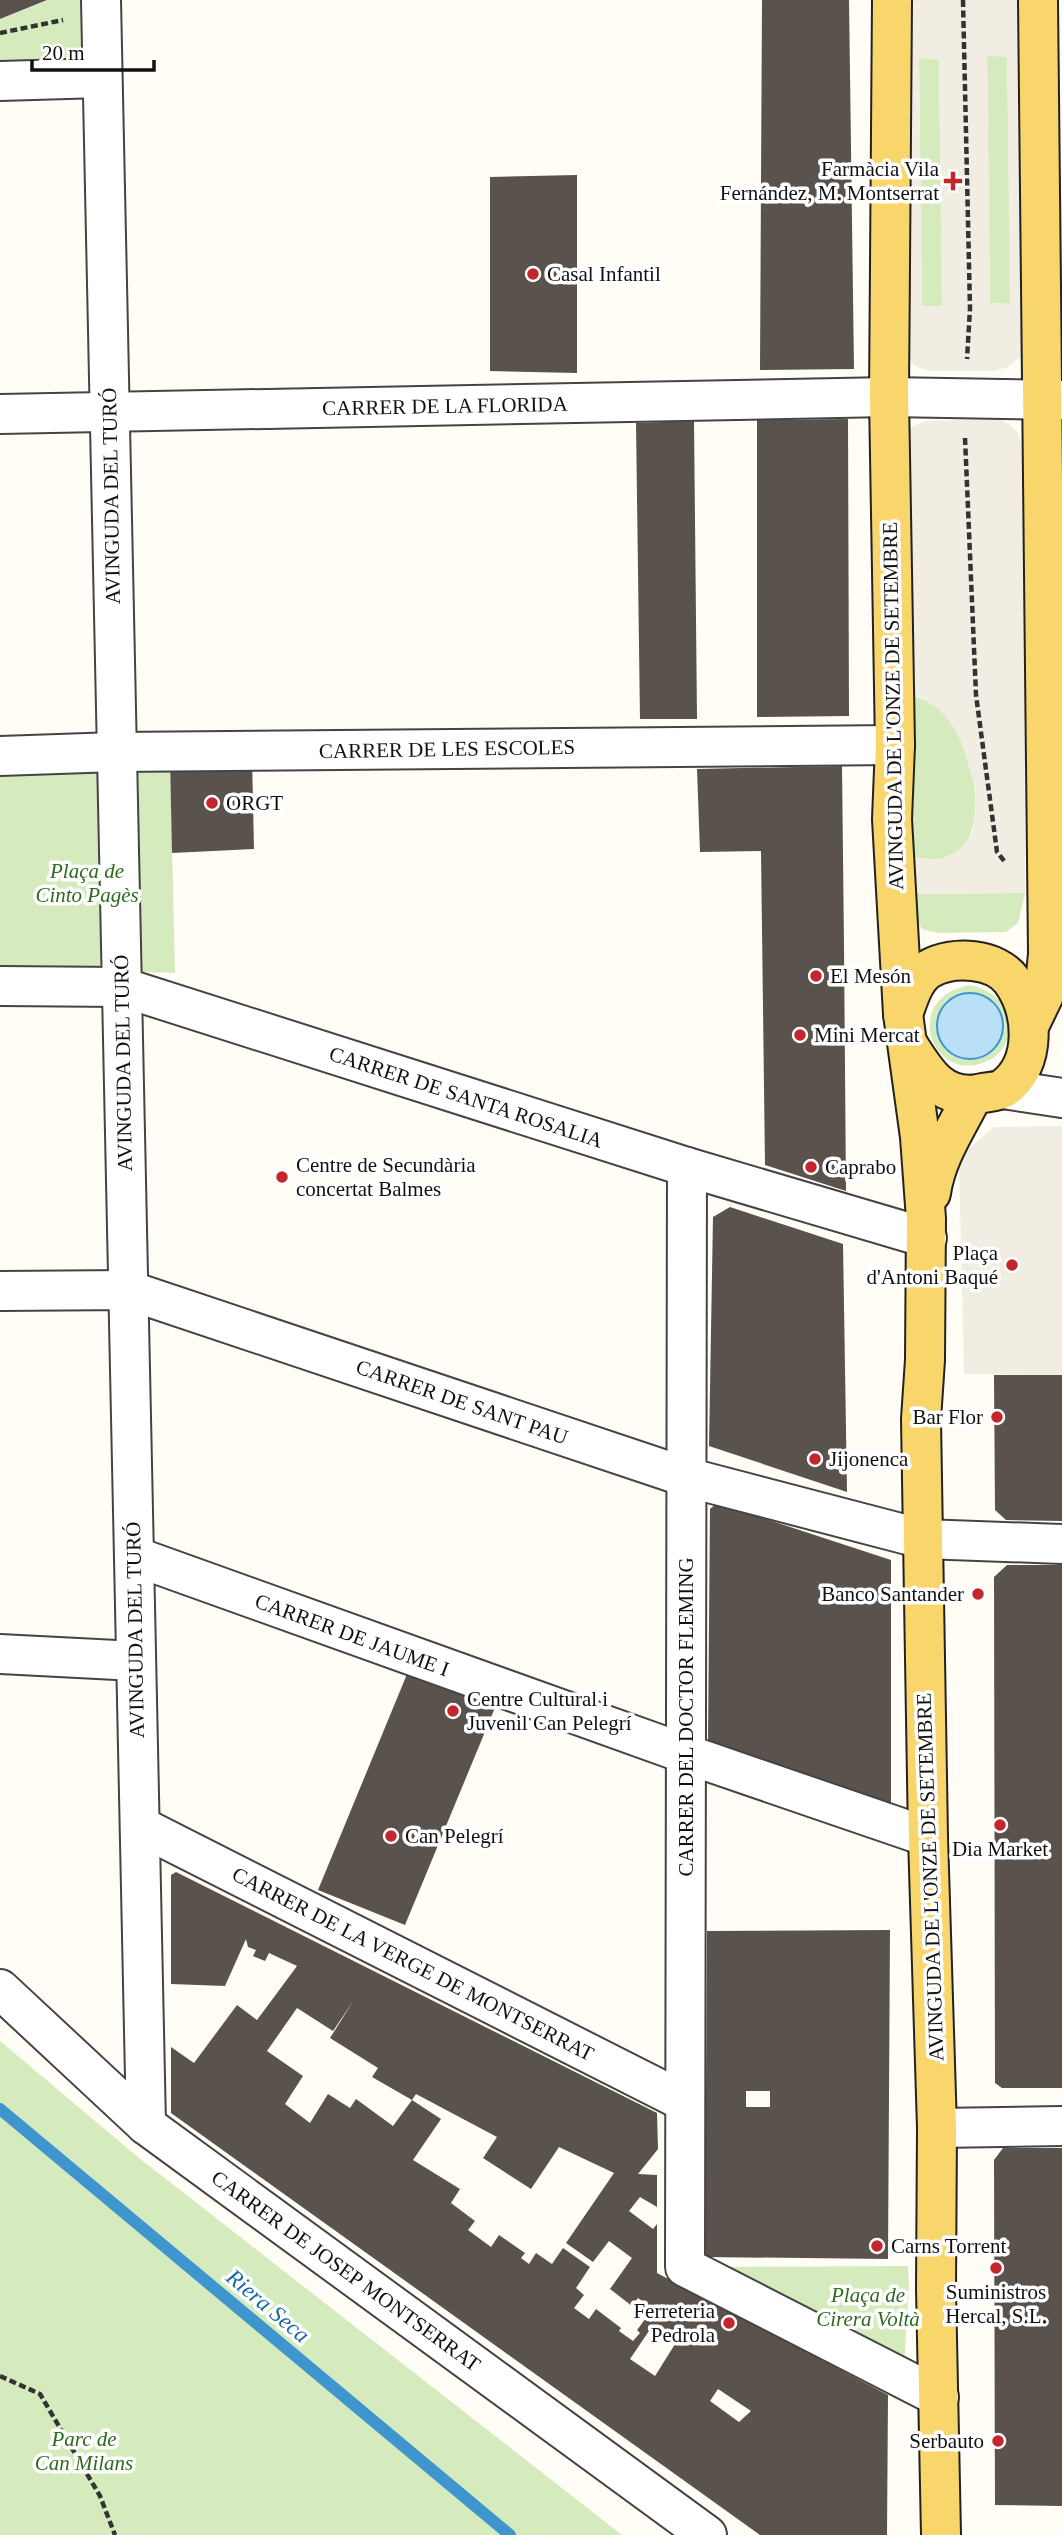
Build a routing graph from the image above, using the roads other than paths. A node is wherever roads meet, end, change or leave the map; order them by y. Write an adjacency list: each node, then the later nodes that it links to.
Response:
1 (892, 0): 6 (main road, AVINGUDA DE L'ONZE DE SETEMBRE)
2 (1038, 0): 7 (main road)
3 (101, 6): 4 (street, AVINGUDA DEL TURÓ)
4 (102, 78): 5 (street); 8 (street, AVINGUDA DEL TURÓ)
5 (0, 81)
6 (889, 397): 7 (street); 8 (street, CARRER DE LA FLORIDA); 10 (main road, AVINGUDA DE L'ONZE DE SETEMBRE)
7 (1052, 400): 15 (main road)
8 (109, 412): 9 (street, CARRER DE LA FLORIDA); 11 (street, AVINGUDA DEL TURÓ)
9 (0, 414)
10 (894, 745): 11 (street, CARRER DE LES ESCOLES); 16 (main road, AVINGUDA DE L'ONZE DE SETEMBRE)
11 (116, 752): 12 (street, CARRER DE LES ESCOLES); 14 (street, AVINGUDA DEL TURÓ)
12 (0, 756)
13 (0, 986): 14 (street, CARRER DE SANTA ROSALIA)
14 (122, 987): 19 (street, CARRER DE SANTA ROSALIA); 21 (street, AVINGUDA DEL TURÓ)
15 (1029, 1026): 16 (main road); 17 (main road)
16 (905, 1029): 17 (main road); 20 (main road, AVINGUDA DE L'ONZE DE SETEMBRE)
17 (988, 1092): 18 (street); 20 (main road, AVINGUDA DE L'ONZE DE SETEMBRE)
18 (1062, 1098)
19 (687, 1167): 20 (street, CARRER DE SANTA ROSALIA); 23 (street, CARRER DEL DOCTOR FLEMING)
20 (927, 1229): 24 (main road, AVINGUDA DE L'ONZE DE SETEMBRE)
21 (128, 1290): 22 (street, CARRER DE SANT PAU); 23 (street, CARRER DE SANT PAU); 26 (street, AVINGUDA DEL TURÓ)
22 (0, 1291)
23 (686, 1477): 24 (street, CARRER DE SANT PAU); 29 (street, CARRER DEL DOCTOR FLEMING)
24 (923, 1539): 25 (street, CARRER DE SANT PAU); 31 (main road, AVINGUDA DE L'ONZE DE SETEMBRE)
25 (1062, 1544)
26 (134, 1556): 28 (street, AVINGUDA DEL TURÓ); 29 (street, CARRER DE JAUME I)
27 (0, 1654): 28 (street)
28 (136, 1661): 30 (street, AVINGUDA DEL TURÓ)
29 (686, 1755): 31 (street, CARRER DE JAUME I); 33 (street, CARRER DEL DOCTOR FLEMING)
30 (140, 1826): 33 (street, CARRER DE LA VERGE DE MONTSERRAT); 34 (street, AVINGUDA DEL TURÓ)
31 (928, 1837): 36 (main road, AVINGUDA DE L'ONZE DE SETEMBRE)
32 (0, 1989): 34 (street, CARRER DE JOSEP MONTSERRAT)
33 (685, 2102): 37 (street, CARRER DEL DOCTOR FLEMING)
34 (146, 2125): 38 (street, CARRER DE JOSEP MONTSERRAT)
35 (1062, 2126): 36 (street)
36 (937, 2128): 37 (main road, AVINGUDA DE L'ONZE DE SETEMBRE)
37 (939, 2397): 39 (main road, AVINGUDA DE L'ONZE DE SETEMBRE)
38 (707, 2535)
39 (941, 2535)

